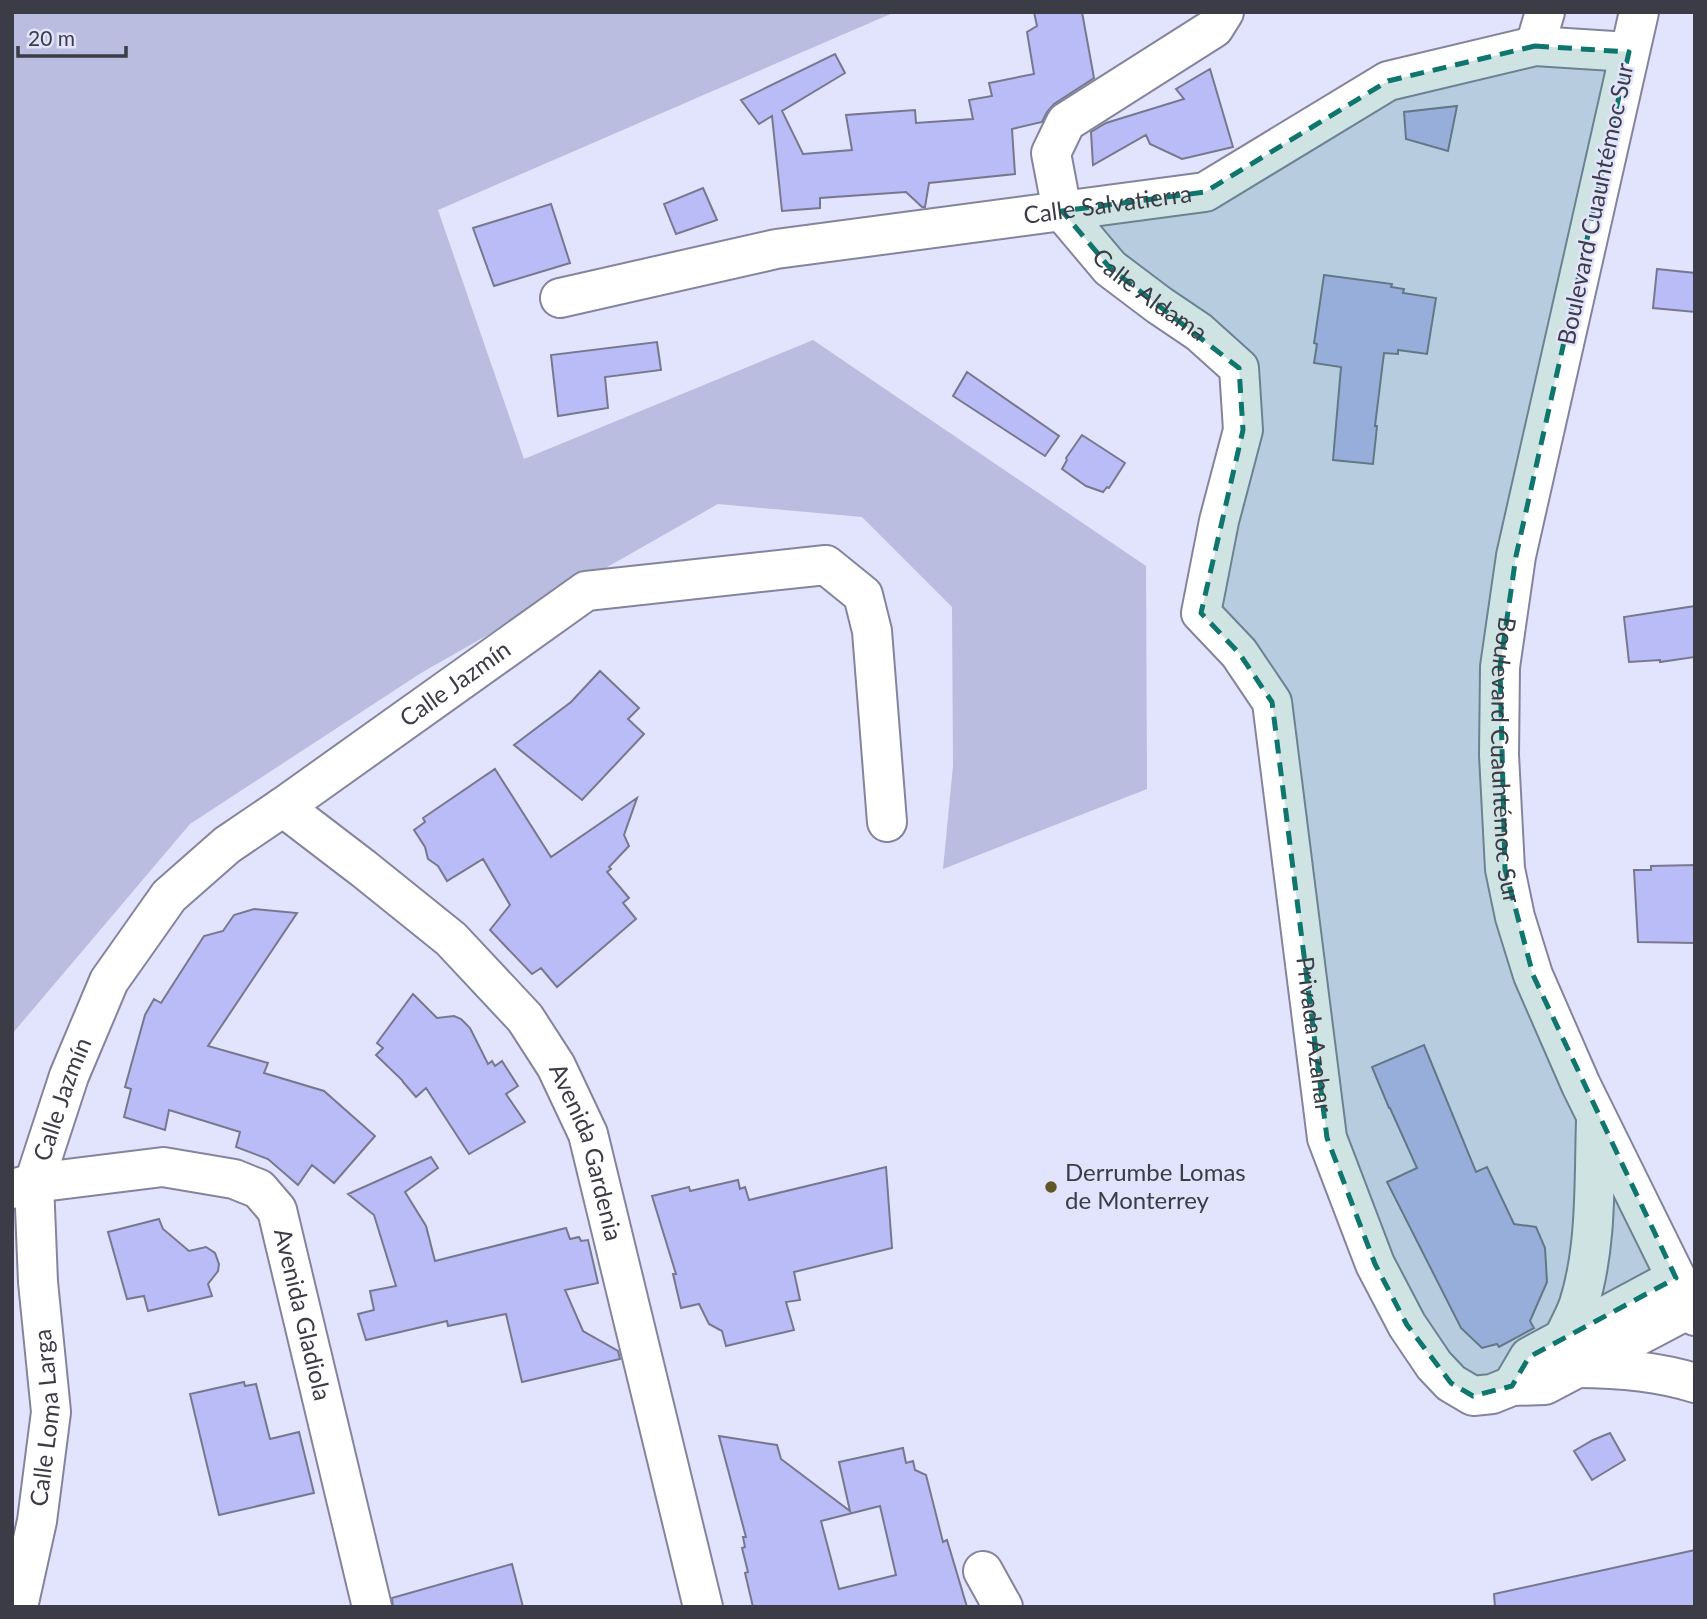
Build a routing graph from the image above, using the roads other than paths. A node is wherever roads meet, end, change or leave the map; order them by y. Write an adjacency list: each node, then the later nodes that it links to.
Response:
1 (1224, 12): 5 (street, Calle Aldama)
2 (1639, 12): 4 (street, Boulevard Cuauhtémoc Sur)
3 (1540, 29): 4 (street, Calle Salvatierra); 5 (street, Calle Salvatierra)
4 (1629, 52): 10 (street, Boulevard Cuauhtémoc Sur)
5 (1062, 211): 6 (street, Calle Salvatierra); 7 (street, Calle Aldama)
6 (560, 298)
7 (1201, 613): 13 (street, Privada Azahar)
8 (283, 807): 9 (street, Calle Jazmín); 11 (street, Calle Jazmín); 18 (street, Avenida Gardenia)
9 (887, 821)
10 (1596, 1116): 12 (street, Boulevard Cuauhtémoc Sur); 13 (street)
11 (23, 1186): 16 (street, Calle Loma Larga); 17 (street, Avenida Gladiola)
12 (1687, 1301): 13 (street, Privada Azahar)
13 (1570, 1353): 14 (street)
14 (1695, 1383)
15 (983, 1571): 19 (street)
16 (18, 1607)
17 (372, 1607)
18 (703, 1607)
19 (1003, 1607)

